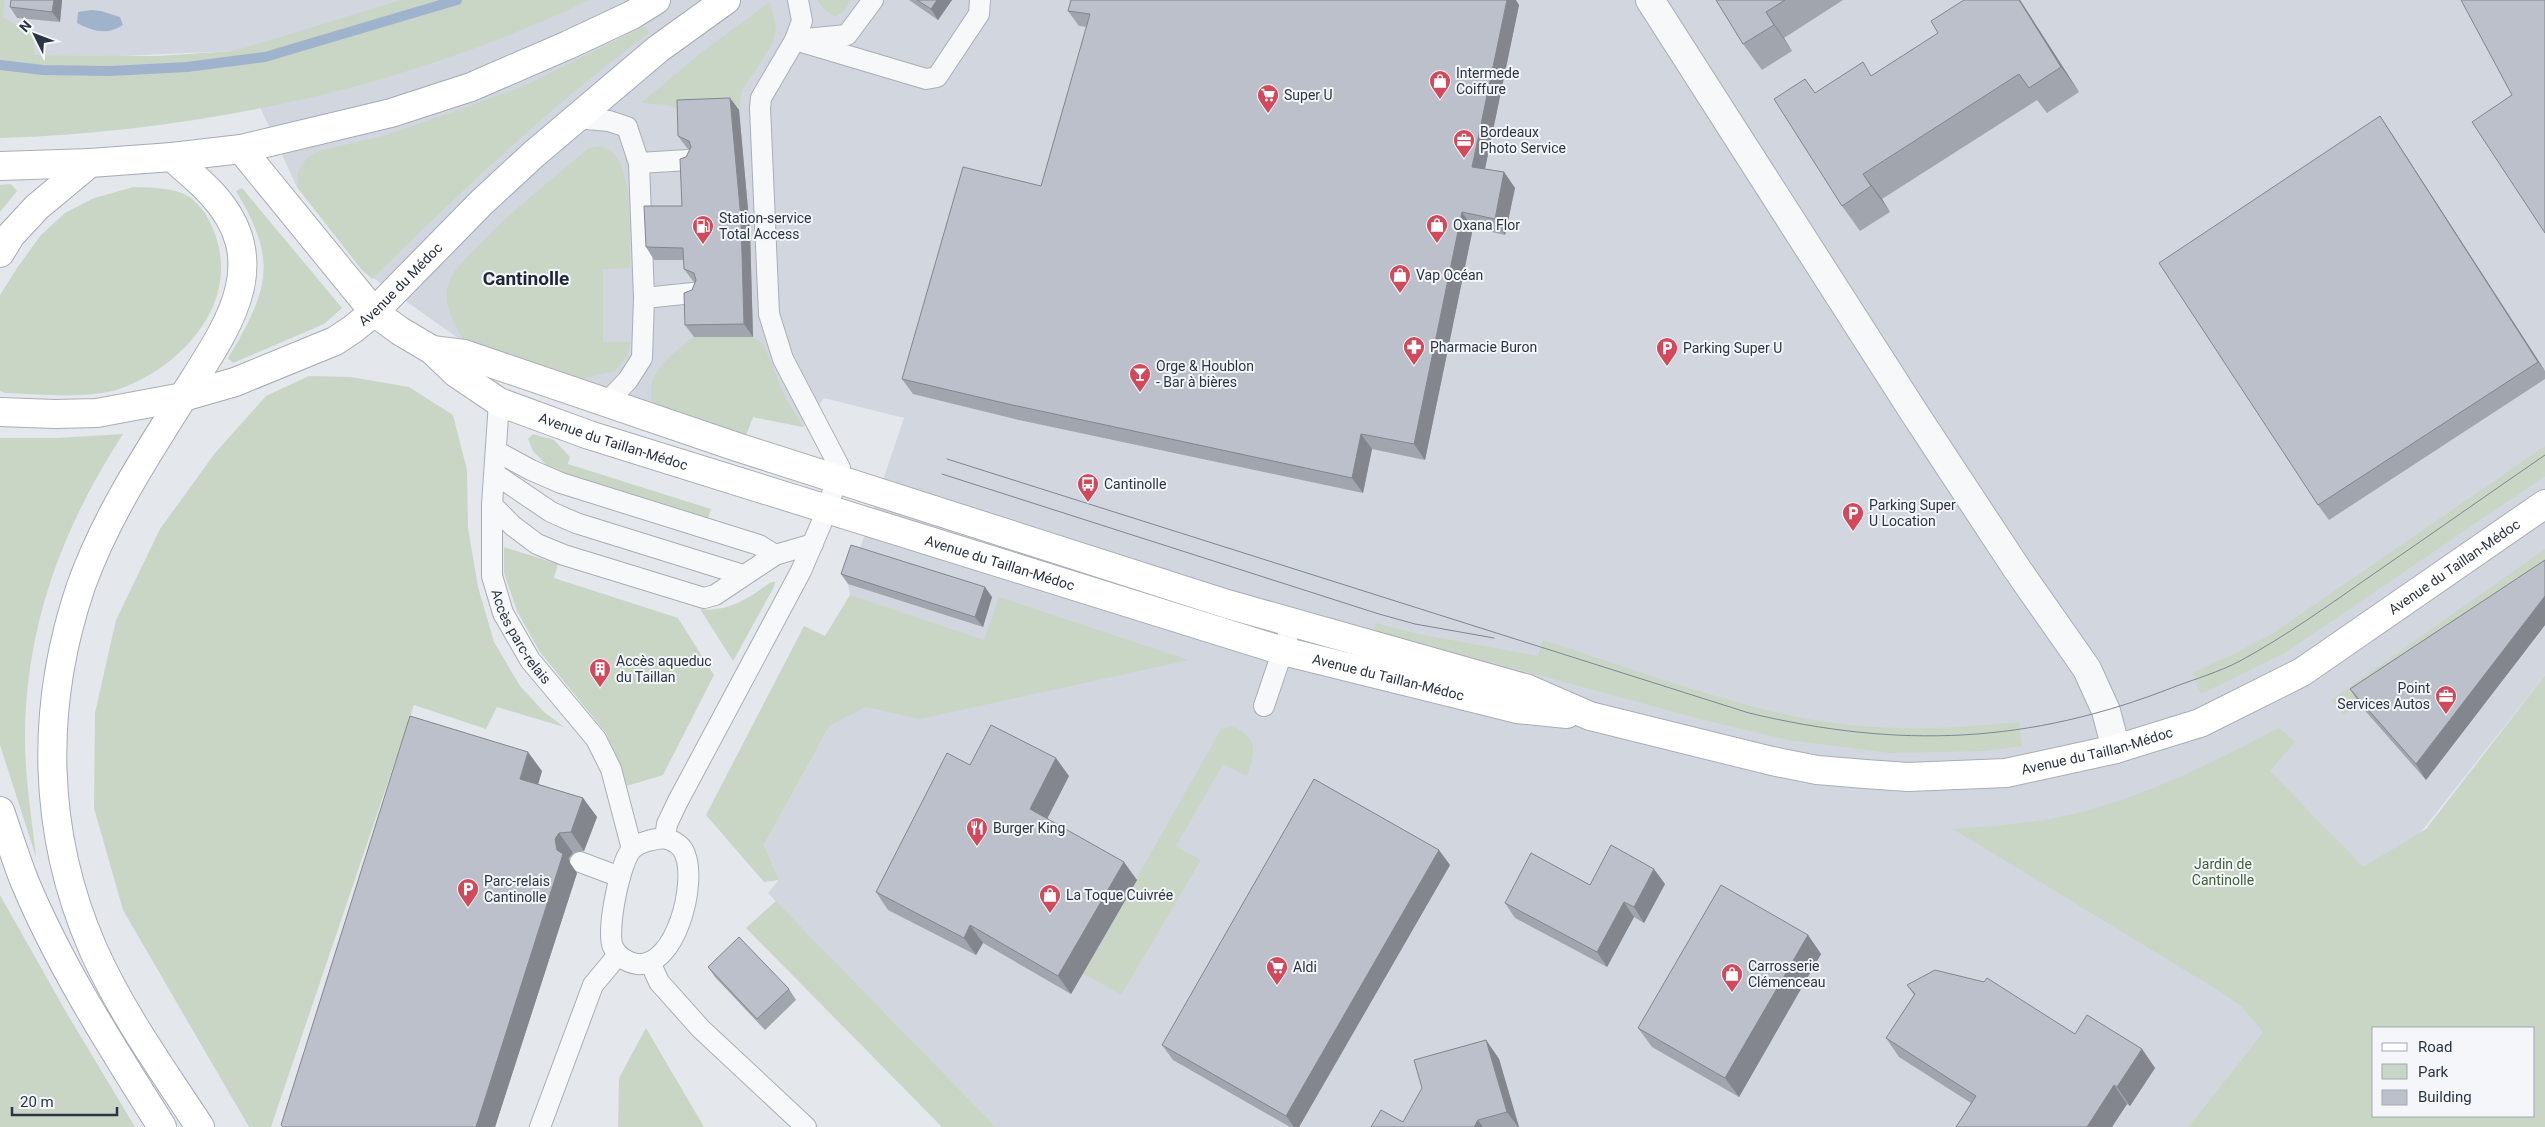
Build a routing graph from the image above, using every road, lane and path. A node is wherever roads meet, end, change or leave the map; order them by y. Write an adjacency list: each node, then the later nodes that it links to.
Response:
1 (656, 0): 9 (street)
2 (726, 0): 8 (street, Avenue du Médoc)
3 (798, 0): 7 (lane)
4 (873, 0): 7 (lane)
5 (980, 0): 7 (lane)
6 (1650, 0): 39 (street)
7 (795, 40): 20 (lane)
8 (576, 118): 13 (lane); 19 (street, Avenue du Médoc)
9 (241, 149): 10 (street); 19 (street, Avenue du Taillan-Médoc)
10 (172, 157): 12 (street); 22 (street)
11 (688, 160): 13 (lane)
12 (90, 163): 14 (street); 15 (street)
13 (640, 163): 17 (lane)
14 (0, 166)
15 (0, 253)
16 (693, 293): 17 (lane)
17 (644, 298): 24 (lane)
18 (752, 301): 20 (lane)
19 (374, 312): 21 (street, Avenue du Taillan-Médoc); 22 (street, Avenue du Médoc)
20 (769, 314): 28 (lane)
21 (432, 350): 23 (street, Avenue du Taillan-Médoc); 24 (street, Avenue du Taillan-Médoc)
22 (183, 396): 25 (street, Avenue du Médoc); 48 (street)
23 (498, 402): 26 (lane, Accès parc-relais); 31 (street, Avenue du Taillan-Médoc)
24 (607, 402): 28 (street, Avenue du Taillan-Médoc)
25 (0, 412)
26 (496, 451): 27 (lane, Accès parc-relais); 33 (lane)
27 (495, 474): 30 (lane, Accès parc-relais); 34 (lane)
28 (838, 479): 31 (lane); 35 (street, Avenue du Taillan-Médoc)
29 (2545, 504): 39 (street, Avenue du Taillan-Médoc)
30 (492, 505): 34 (lane); 42 (lane, Accès parc-relais)
31 (828, 510): 32 (lane); 36 (street, Avenue du Taillan-Médoc)
32 (813, 544): 33 (lane); 41 (lane)
33 (775, 555): 34 (lane)
34 (743, 575)
35 (1292, 623): 36 (lane); 38 (street, Avenue du Taillan-Médoc)
36 (1283, 652): 37 (lane); 38 (street, Avenue du Taillan-Médoc)
37 (1264, 706)
38 (1590, 716): 39 (street, Avenue du Taillan-Médoc)
39 (2116, 749)
40 (0, 811): 47 (street)
41 (665, 838): 42 (lane); 46 (lane)
42 (632, 849): 44 (lane)
43 (580, 862): 44 (lane)
44 (620, 877): 45 (lane)
45 (618, 955): 46 (lane); 49 (lane)
46 (650, 962): 50 (lane)
47 (162, 1127)
48 (200, 1127)
49 (540, 1127)
50 (806, 1127)

